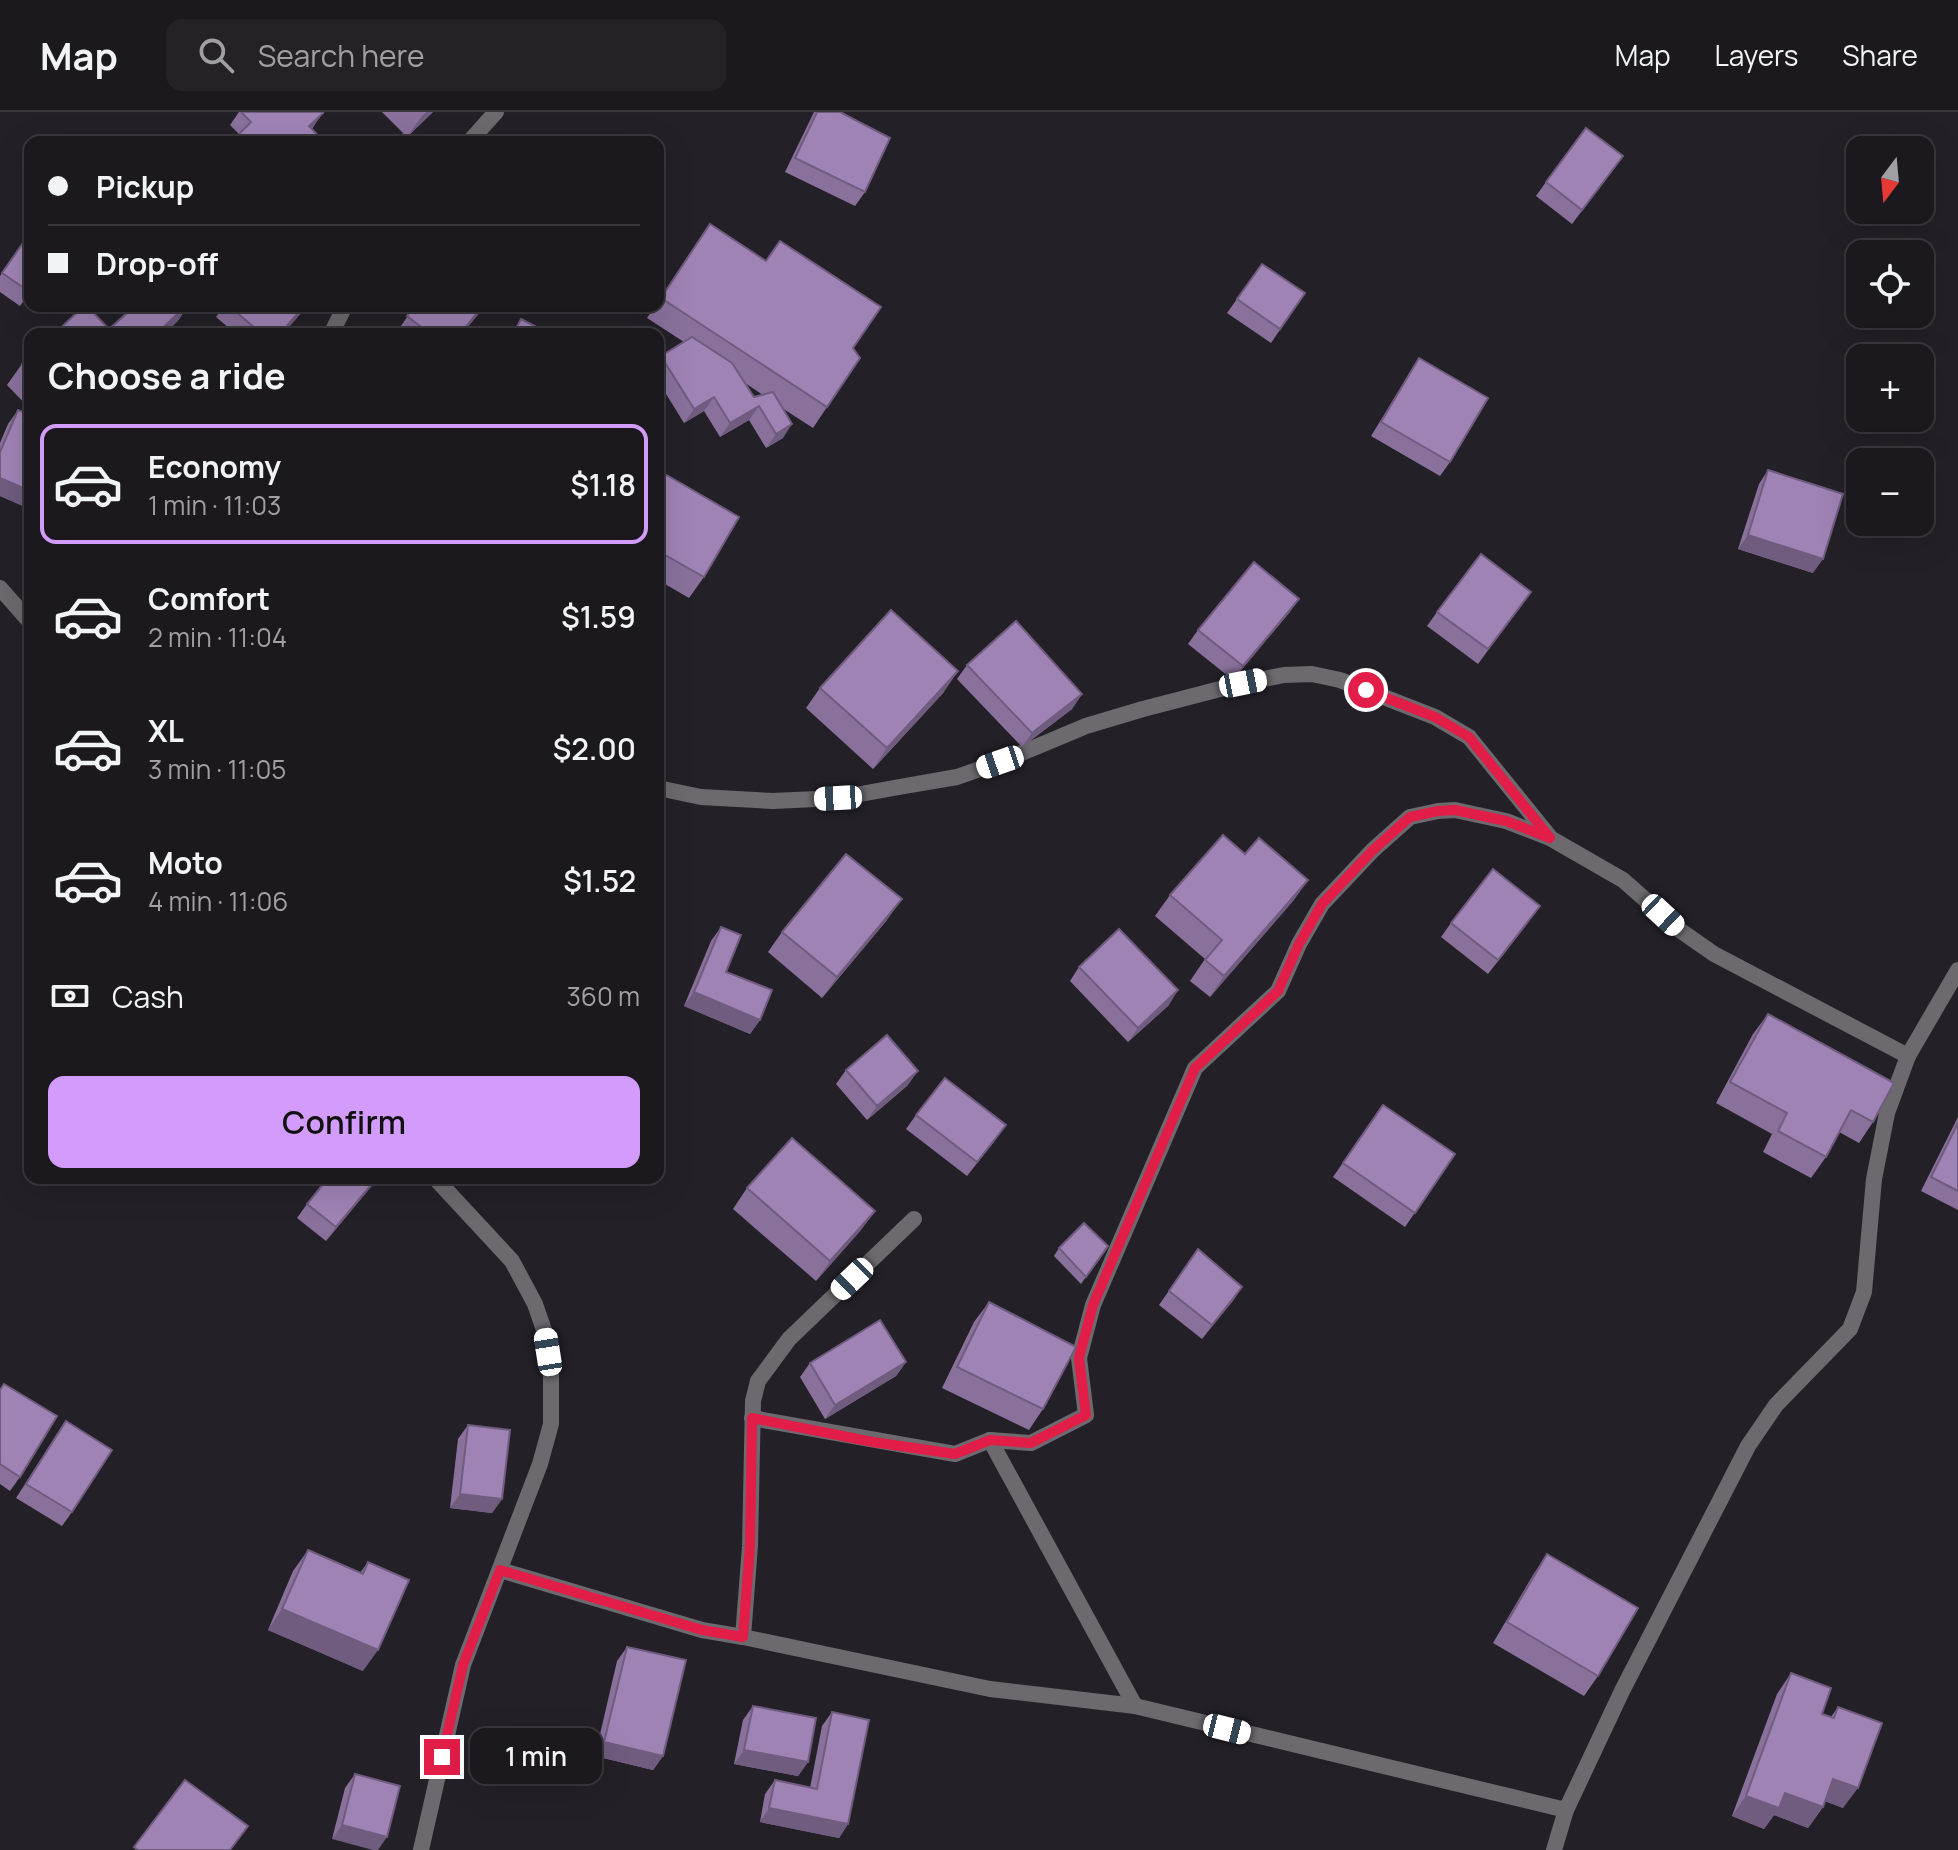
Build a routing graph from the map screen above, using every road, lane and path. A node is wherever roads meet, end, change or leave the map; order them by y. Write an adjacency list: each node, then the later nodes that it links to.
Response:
1 (496, 112): 2 (street)
2 (474, 136)
3 (0, 588): 4 (street)
4 (24, 615)
5 (664, 789): 6 (street)
6 (1550, 838): 8 (street); 12 (street)
7 (1958, 970): 8 (street)
8 (1908, 1056): 16 (street)
9 (441, 1184): 13 (street)
10 (914, 1219): 11 (street)
11 (752, 1418): 12 (street); 14 (street)
12 (990, 1440): 15 (street)
13 (500, 1570): 14 (street); 17 (street)
14 (743, 1637): 15 (street)
15 (1135, 1706): 16 (street)
16 (1566, 1810): 18 (street)
17 (421, 1850)
18 (1554, 1850)

